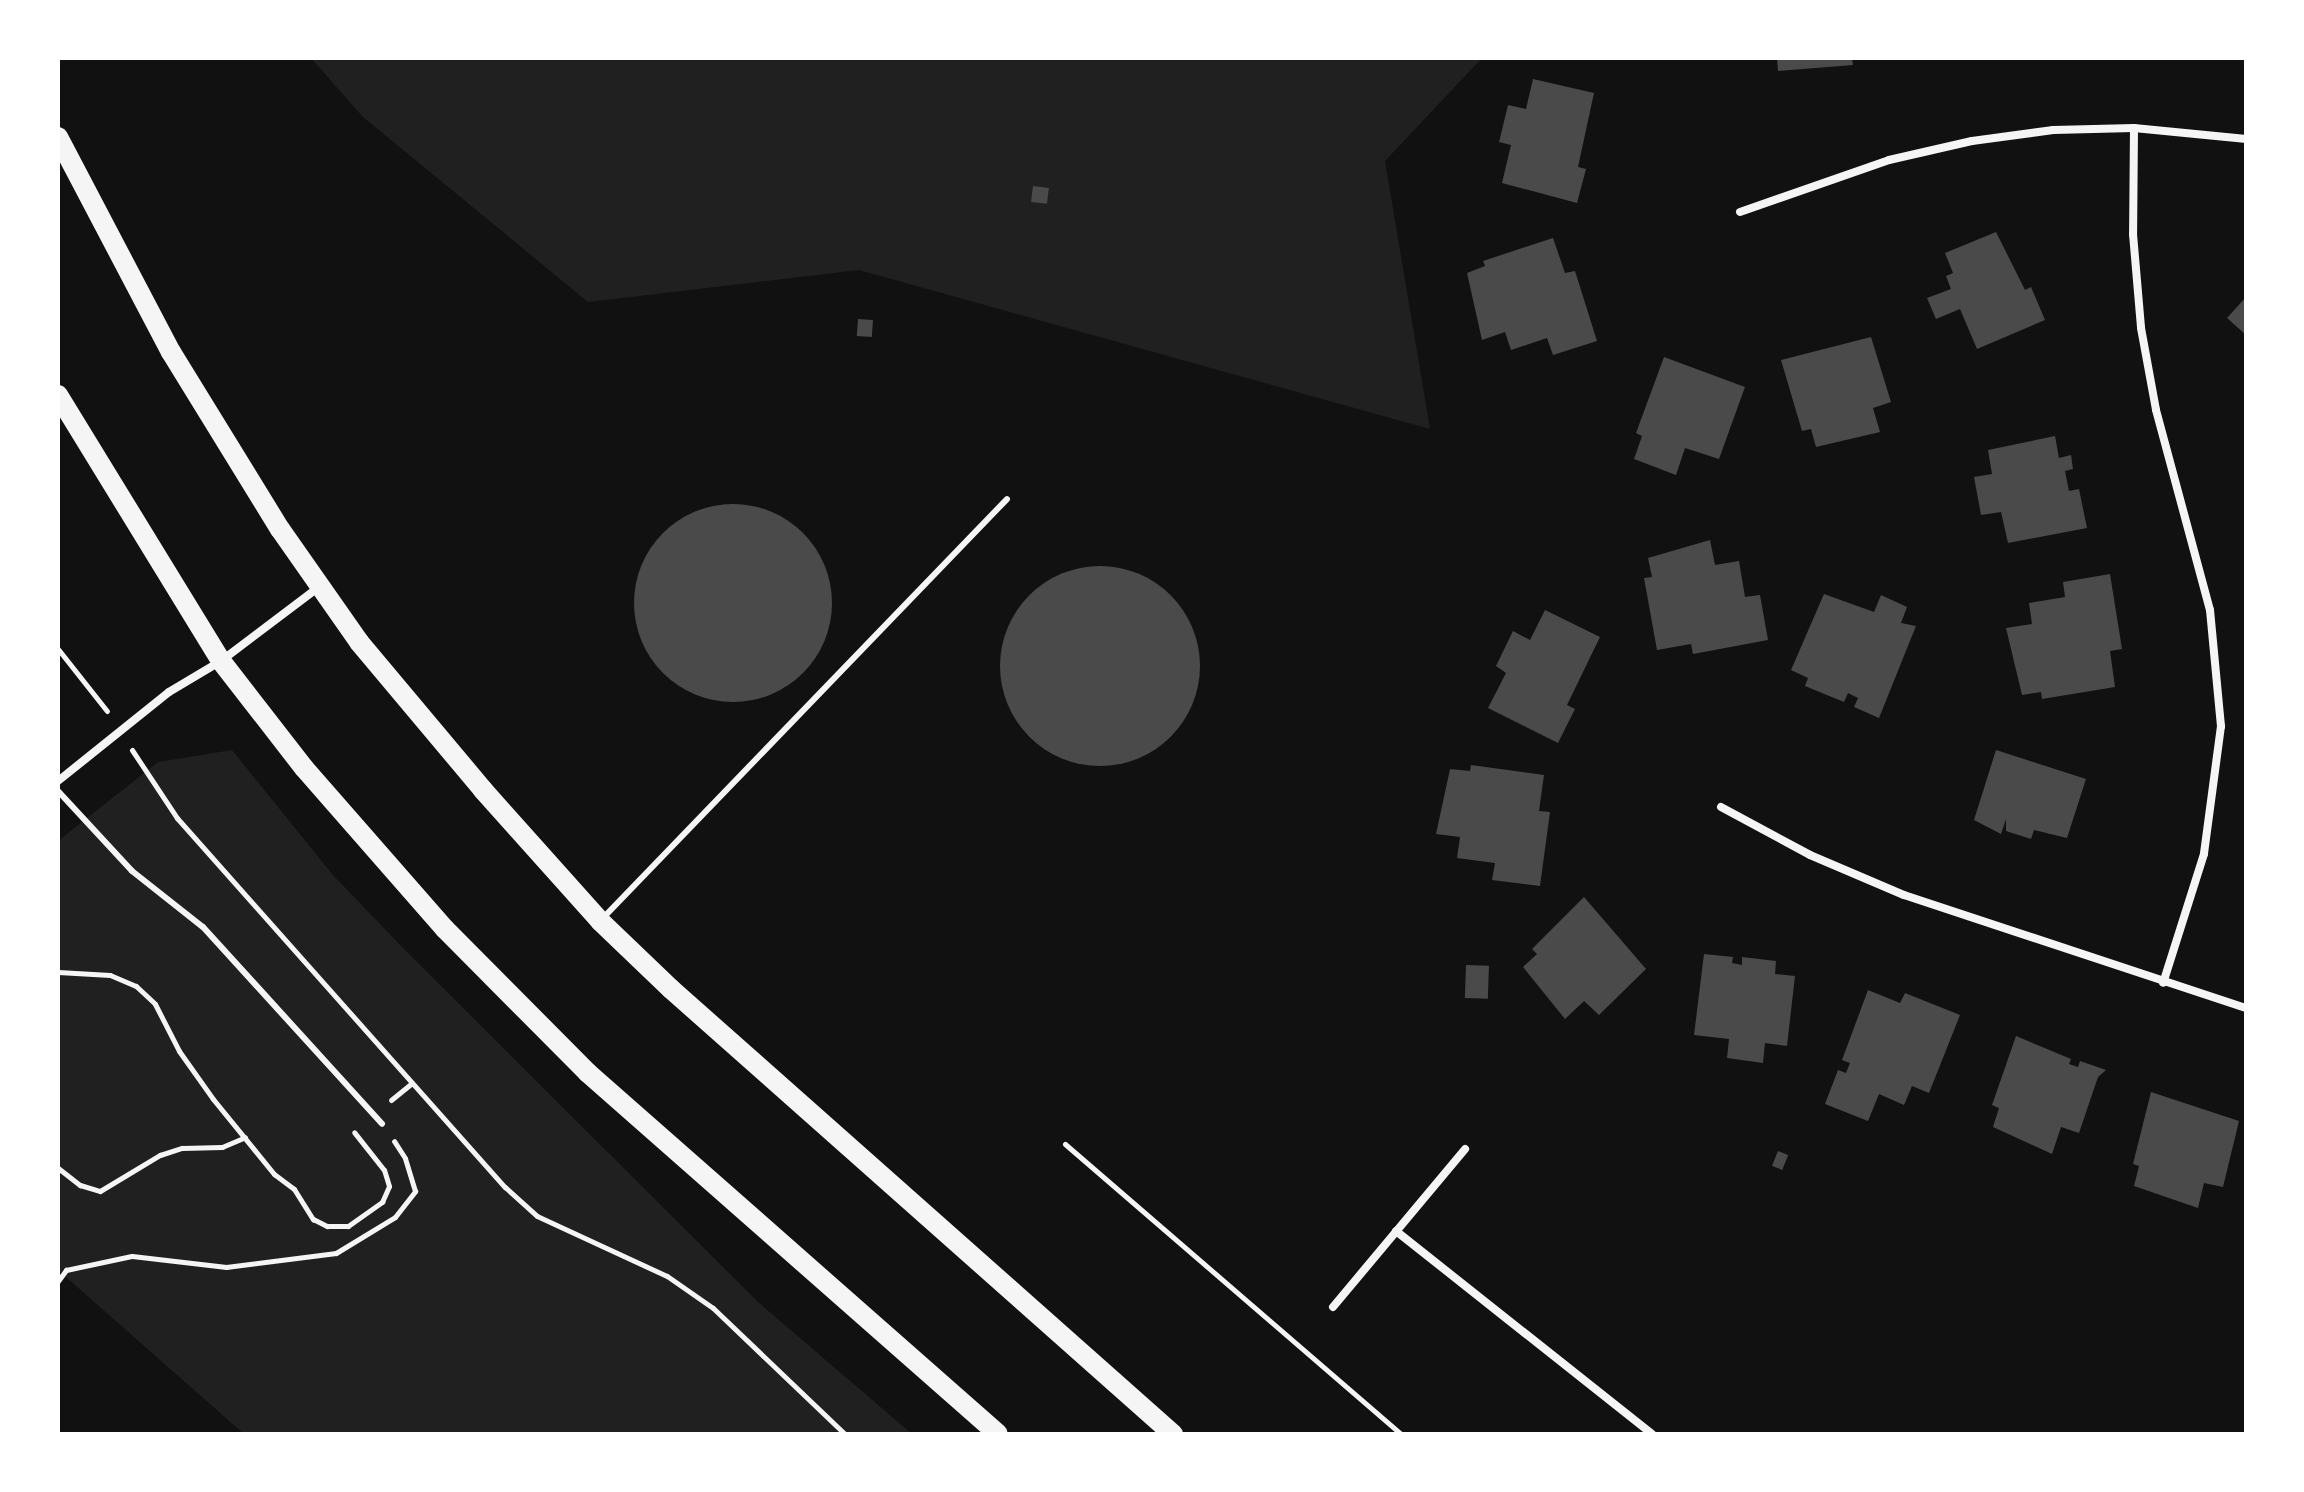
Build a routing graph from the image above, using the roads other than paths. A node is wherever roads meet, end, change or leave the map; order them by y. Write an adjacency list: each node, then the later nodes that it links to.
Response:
1 (2134, 128): 3 (street); 4 (street); 13 (street)
2 (58, 137): 7 (main road)
3 (2246, 139)
4 (1740, 212)
5 (58, 395): 8 (main road)
6 (1007, 499): 12 (lane)
7 (320, 586): 8 (street); 12 (main road)
8 (221, 661): 9 (street); 19 (main road)
9 (58, 781)
10 (58, 791): 15 (lane)
11 (1721, 807): 13 (street)
12 (600, 921): 20 (main road)
13 (2163, 983): 14 (street)
14 (2246, 1008)
15 (382, 1124)
16 (1465, 1149): 17 (street)
17 (1396, 1231): 18 (street); 21 (street)
18 (1333, 1307)
19 (998, 1434)
20 (1173, 1434)
21 (1652, 1434)

